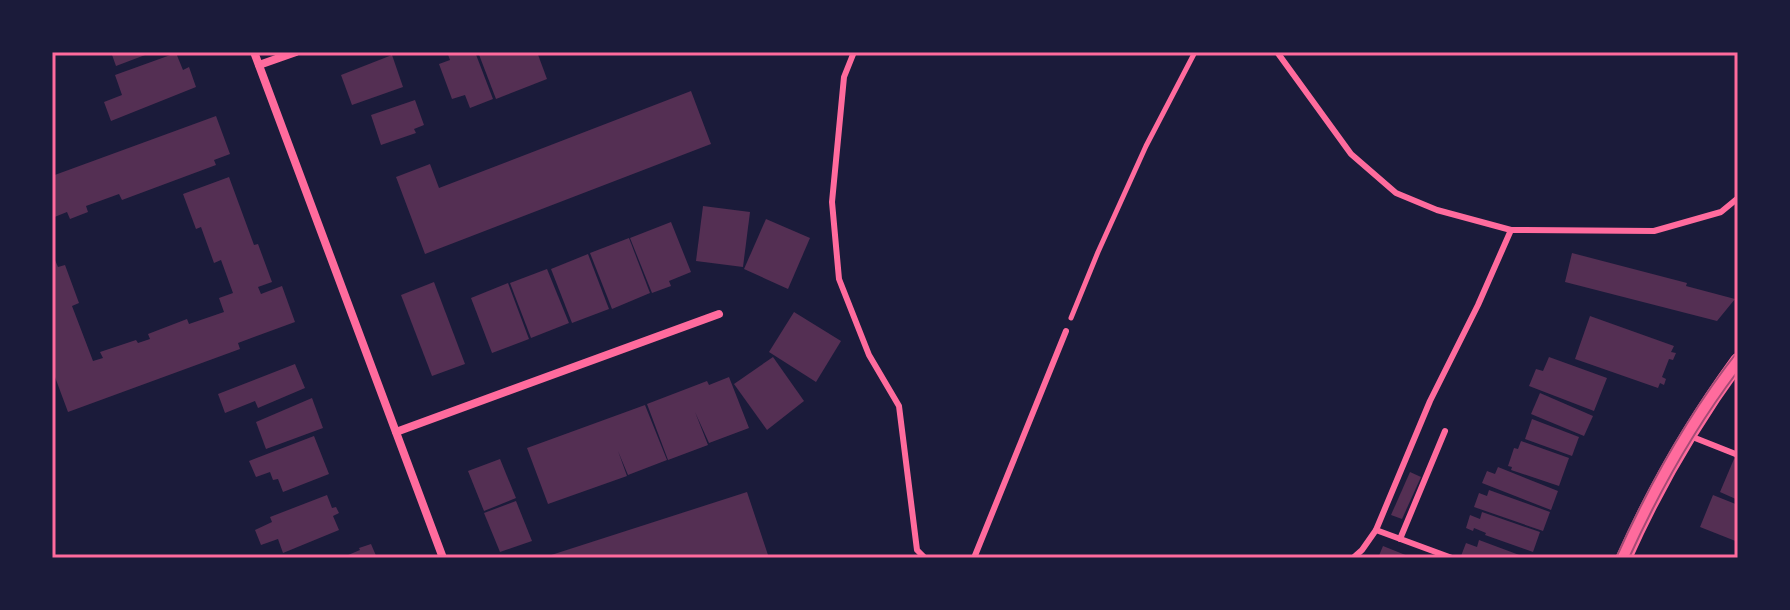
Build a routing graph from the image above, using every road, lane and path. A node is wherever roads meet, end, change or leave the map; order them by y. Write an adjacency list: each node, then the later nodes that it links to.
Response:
1 (254, 52): 6 (street)
2 (296, 52): 6 (street)
3 (854, 52): 19 (lane)
4 (1195, 52): 10 (path)
5 (1277, 52): 8 (lane)
6 (259, 65): 13 (street)
7 (1738, 198): 8 (lane)
8 (1511, 230): 16 (lane)
9 (719, 314): 13 (street)
10 (1066, 331): 20 (lane)
11 (1738, 361): 14 (main road)
12 (1445, 431): 17 (lane)
13 (396, 432): 18 (street)
14 (1687, 434): 15 (lane); 23 (main road)
15 (1738, 455)
16 (1376, 530): 17 (lane); 21 (lane)
17 (1400, 539): 22 (lane)
18 (443, 558)
19 (925, 558)
20 (974, 558)
21 (1353, 558)
22 (1452, 558)
23 (1624, 558)

